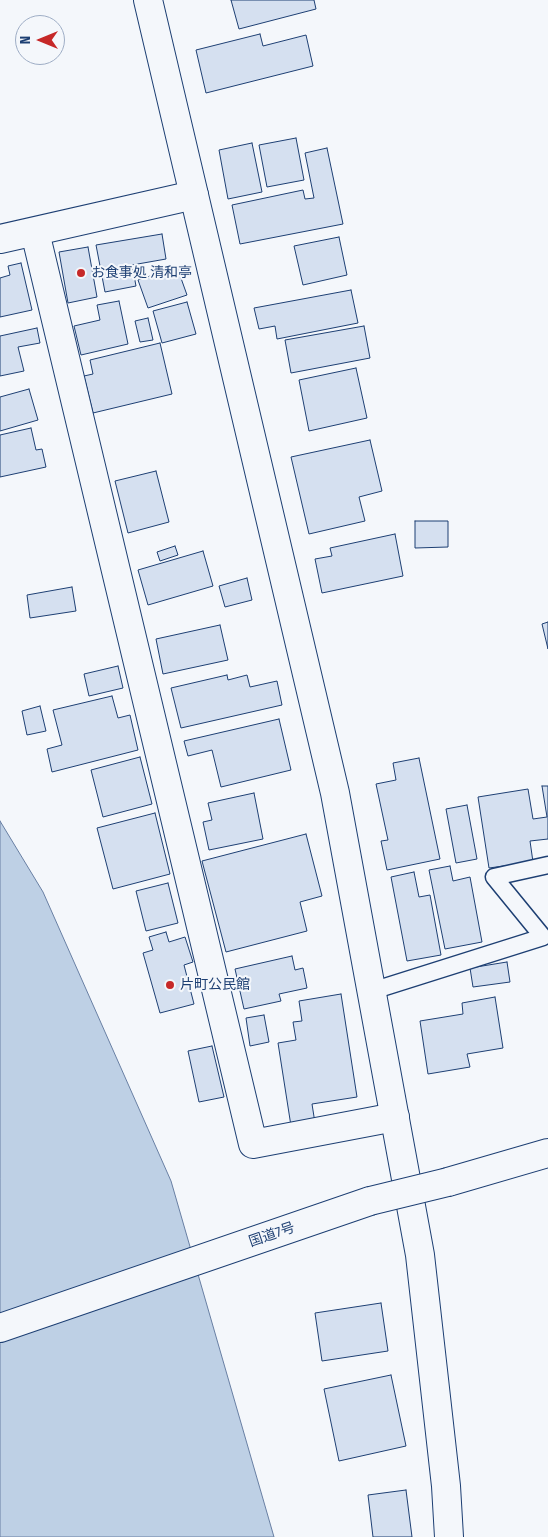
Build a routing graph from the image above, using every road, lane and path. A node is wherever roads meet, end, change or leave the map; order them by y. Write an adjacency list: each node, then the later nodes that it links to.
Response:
1 (148, 0): 2 (main road)
2 (194, 195): 3 (main road); 6 (main road)
3 (35, 232): 4 (main road); 7 (main road)
4 (0, 239)
5 (548, 865): 6 (lane)
6 (372, 991): 7 (main road)
7 (395, 1117): 10 (main road)
8 (548, 1153): 9 (main road, 国道7号, bridge)
9 (0, 1328)
10 (449, 1537)

